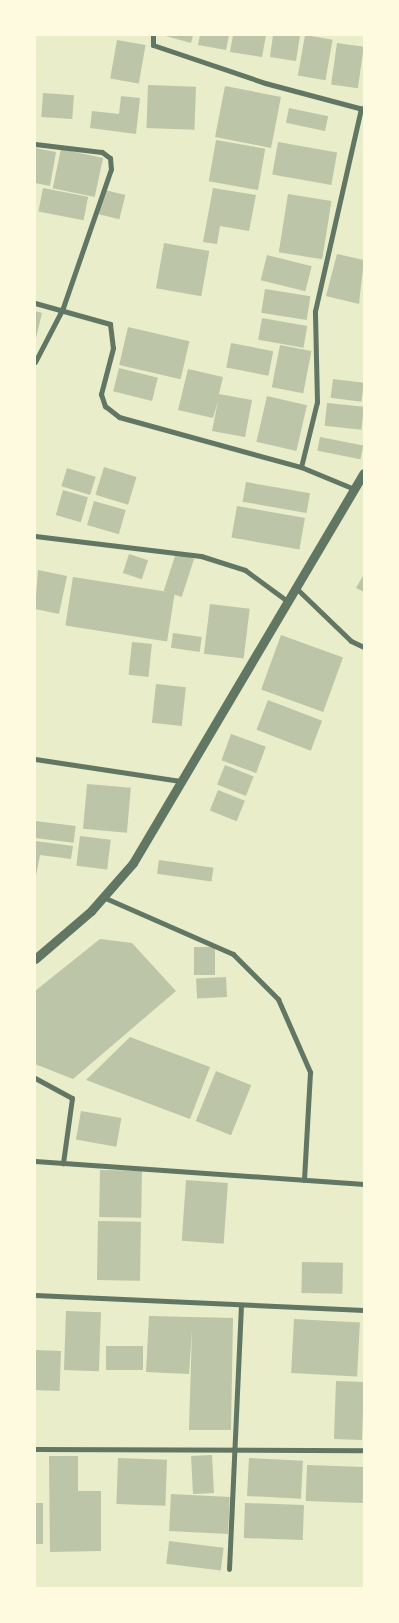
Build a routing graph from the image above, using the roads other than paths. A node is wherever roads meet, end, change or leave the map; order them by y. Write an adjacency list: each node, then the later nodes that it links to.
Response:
1 (153, 35): 2 (street)
2 (363, 109): 7 (street)
3 (35, 144): 5 (street)
4 (35, 303): 5 (street)
5 (63, 308): 6 (street); 7 (street)
6 (35, 362)
7 (301, 467): 9 (street)
8 (364, 474): 9 (street)
9 (354, 489): 11 (street)
10 (35, 536): 12 (street)
11 (296, 588): 12 (street); 13 (street)
12 (287, 601): 15 (street)
13 (364, 647)
14 (35, 759): 15 (street)
15 (180, 781): 16 (street)
16 (103, 897): 17 (street); 21 (street)
17 (35, 958)
18 (35, 1078): 20 (street)
19 (35, 1161): 20 (street)
20 (63, 1163): 21 (street)
21 (304, 1180): 22 (street)
22 (364, 1184)
23 (35, 1295): 24 (street)
24 (241, 1305): 25 (street); 28 (street)
25 (364, 1310)
26 (35, 1448): 28 (street)
27 (364, 1450): 28 (street)
28 (236, 1452): 29 (street)
29 (229, 1570)

